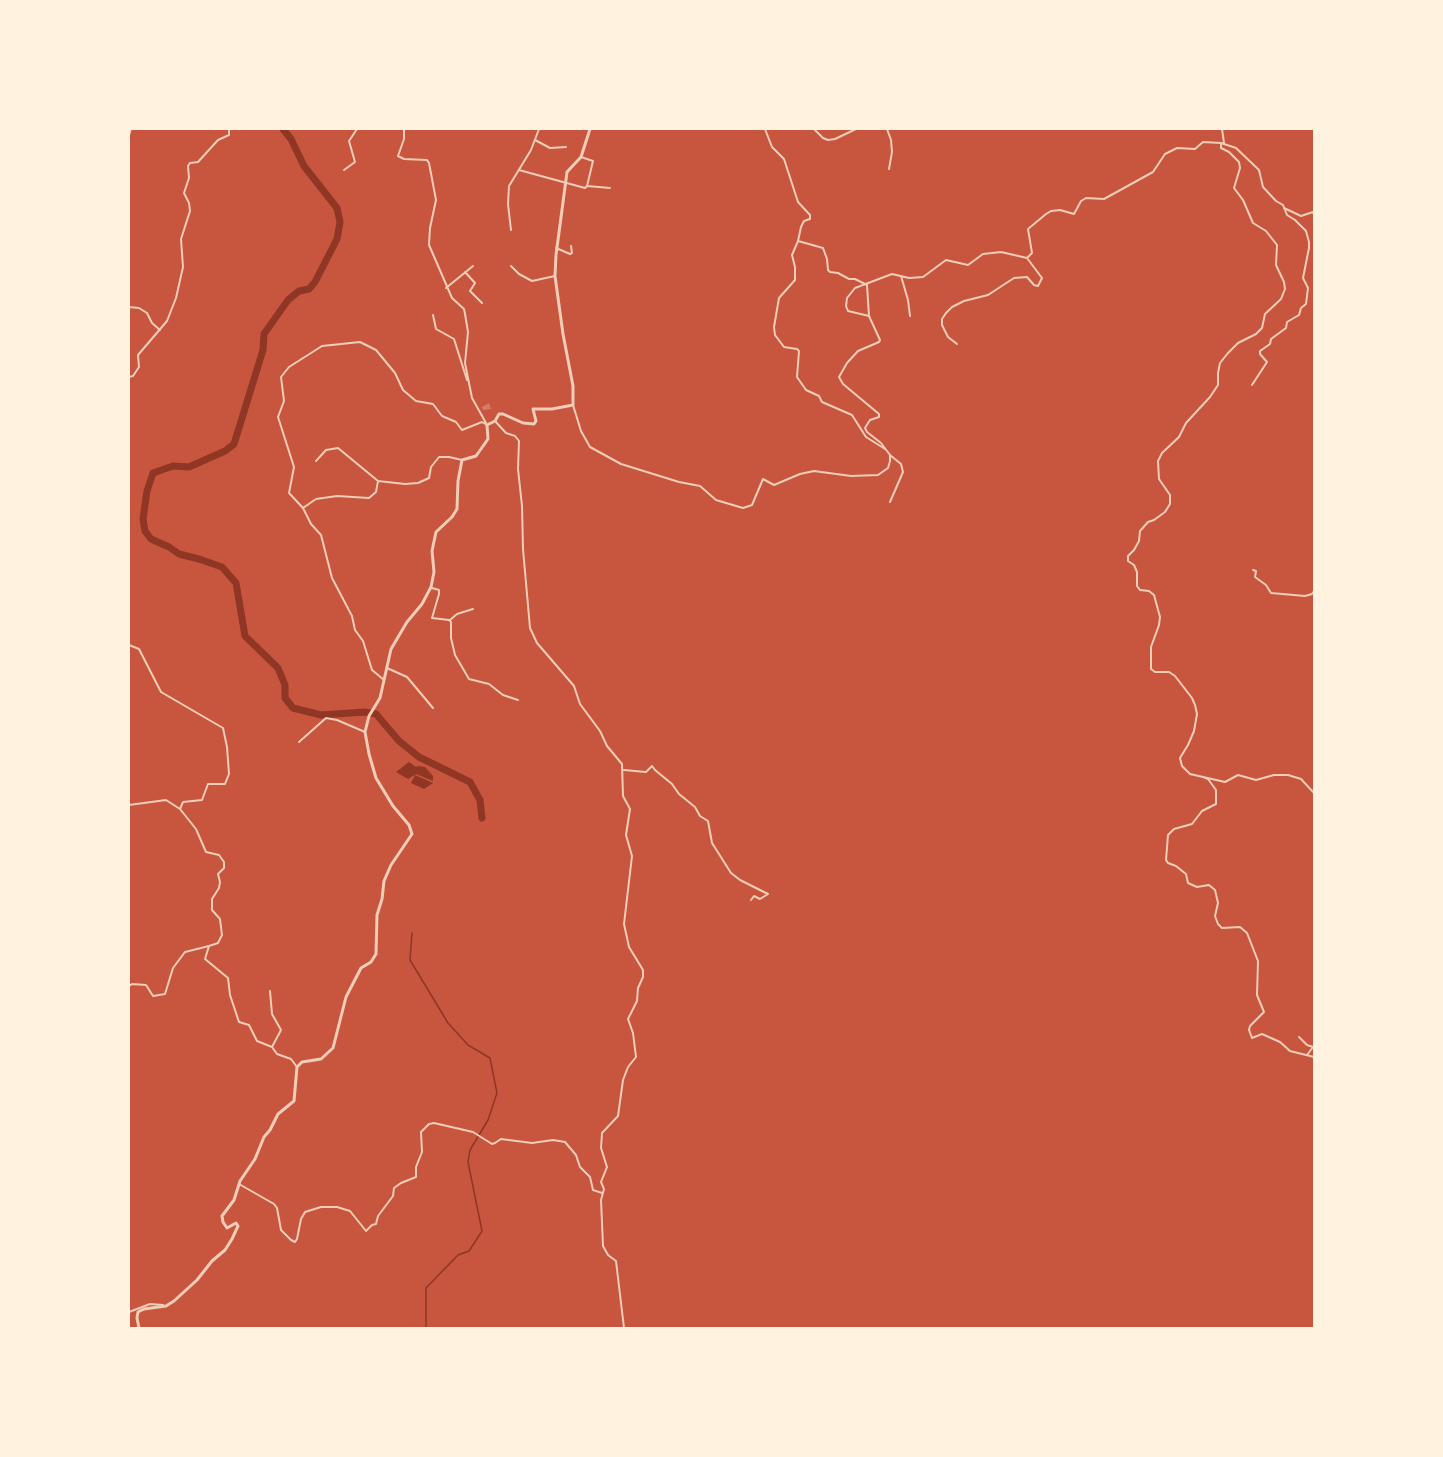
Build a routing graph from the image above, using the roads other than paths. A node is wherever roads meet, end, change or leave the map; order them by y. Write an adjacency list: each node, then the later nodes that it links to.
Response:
1 (132, 129): 12 (street)
2 (229, 129): 42 (street)
3 (357, 129): 18 (street)
4 (404, 129): 36 (street)
5 (539, 129): 13 (street)
6 (590, 129): 16 (street)
7 (765, 129): 26 (street)
8 (814, 129): 9 (street)
9 (856, 129)
10 (887, 129): 17 (street)
11 (1222, 129): 14 (street)
12 (129, 135)
13 (535, 140): 15 (street); 19 (street)
14 (1221, 143): 23 (street); 29 (street); 70 (street)
15 (566, 147)
16 (581, 157): 20 (street); 21 (street)
17 (890, 169)
18 (344, 170)
19 (519, 170): 20 (street); 25 (street)
20 (565, 183): 21 (street); 28 (street)
21 (587, 186): 22 (street)
22 (610, 188)
23 (1284, 208): 24 (street); 46 (street)
24 (1314, 215)
25 (511, 230)
26 (798, 241): 35 (street); 50 (street)
27 (571, 246): 28 (street)
28 (556, 248): 33 (street)
29 (1027, 258): 34 (street); 43 (street)
30 (473, 266): 32 (street)
31 (511, 266): 33 (street)
32 (465, 272): 36 (street); 37 (street)
33 (555, 276): 47 (street)
34 (901, 276): 35 (street); 41 (street)
35 (863, 284): 40 (street); 40 (street)
36 (446, 288): 45 (street)
37 (482, 303)
38 (129, 307): 42 (street)
39 (433, 315): 45 (street)
40 (869, 316): 50 (street)
41 (910, 316)
42 (159, 330): 44 (street)
43 (957, 344)
44 (129, 377)
45 (468, 382): 49 (street)
46 (1252, 385)
47 (573, 405): 48 (street); 51 (street)
48 (495, 421): 49 (street); 69 (street)
49 (487, 425): 52 (street); 56 (street)
50 (888, 451): 51 (street)
51 (890, 455): 55 (street)
52 (462, 460): 54 (street); 58 (street)
53 (316, 461): 54 (street)
54 (378, 481): 56 (street)
55 (890, 502)
56 (303, 508): 64 (street)
57 (1253, 570): 59 (street)
58 (431, 587): 61 (street); 63 (street)
59 (1314, 591)
60 (473, 609): 61 (street)
61 (450, 620): 65 (street)
62 (129, 645): 73 (street)
63 (387, 668): 64 (street); 66 (street)
64 (384, 680): 67 (street)
65 (518, 700)
66 (433, 708)
67 (365, 732): 68 (street); 83 (street)
68 (299, 742)
69 (624, 770): 74 (street); 85 (street)
70 (1201, 776): 71 (street); 81 (street)
71 (1314, 793)
72 (129, 805): 73 (street)
73 (180, 809): 75 (street)
74 (751, 900)
75 (209, 946): 76 (street); 80 (street)
76 (129, 986)
77 (270, 991): 80 (street)
78 (1299, 1037): 79 (street)
79 (1313, 1046): 81 (street)
80 (272, 1047): 83 (street)
81 (1307, 1054): 82 (street)
82 (1314, 1057)
83 (297, 1066): 84 (street)
84 (238, 1184): 85 (street); 86 (street)
85 (602, 1193): 89 (street)
86 (166, 1306): 87 (street); 88 (street)
87 (129, 1312)
88 (139, 1328)
89 (624, 1328)

